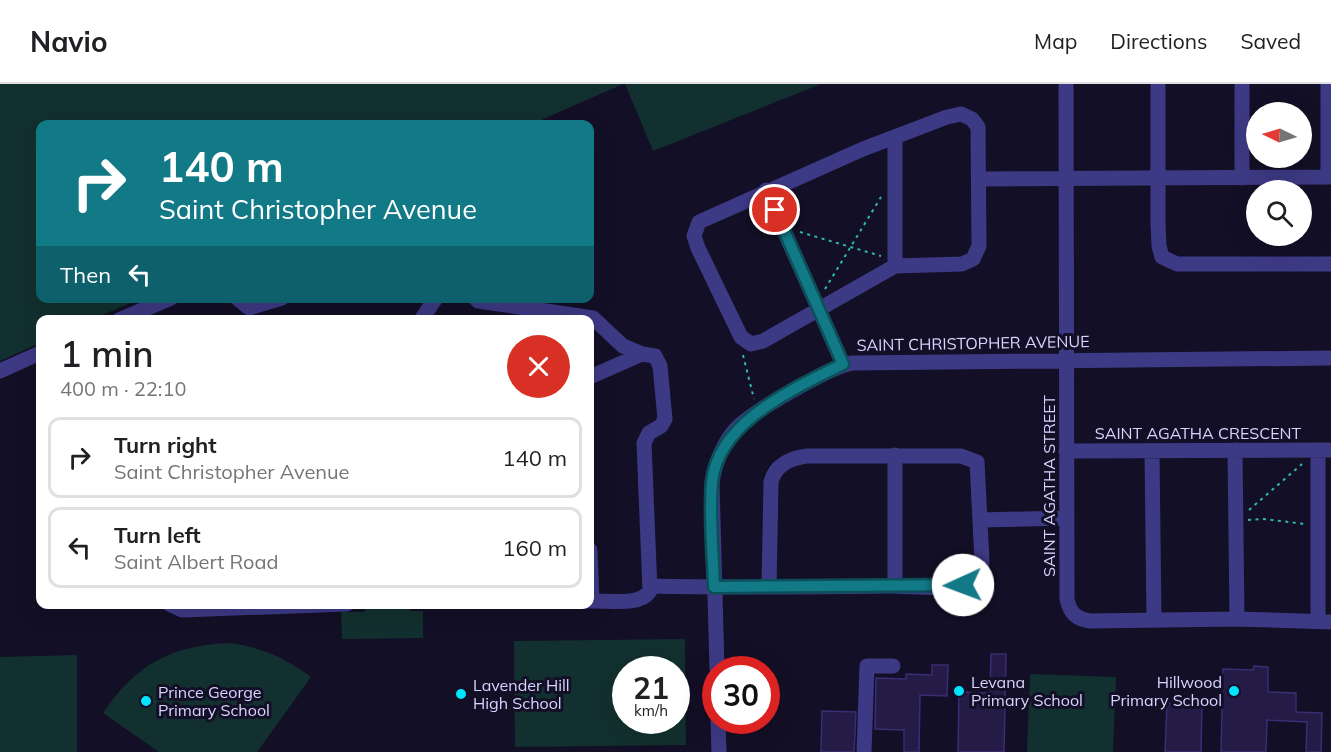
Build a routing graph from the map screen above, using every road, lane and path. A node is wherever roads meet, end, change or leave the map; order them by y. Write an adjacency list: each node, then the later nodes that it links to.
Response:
1 (1066, 84): 10 (street, SAINT AGATHA STREET)
2 (1158, 84): 7 (street)
3 (1242, 84): 8 (street)
4 (1328, 84): 6 (street)
5 (895, 137): 9 (street); 11 (street); 12 (street)
6 (1329, 177): 8 (street)
7 (1158, 178): 8 (street); 10 (street); 16 (street)
8 (1242, 178)
9 (979, 179): 10 (street); 15 (street)
10 (1065, 179): 29 (street, SAINT AGATHA STREET)
11 (895, 182): 14 (path); 15 (street)
12 (766, 190): 13 (street); 25 (street)
13 (783, 228): 14 (path); 21 (street)
14 (852, 247): 15 (path); 21 (path)
15 (895, 263): 21 (street)
16 (1331, 264)
17 (159, 303): 22 (street)
18 (243, 303): 19 (street)
19 (266, 303)
20 (492, 303): 23 (street)
21 (818, 303): 25 (street); 30 (street)
22 (131, 315)
23 (573, 315)
24 (594, 319): 26 (street)
25 (741, 337): 33 (path)
26 (642, 354): 32 (street); 43 (street)
27 (36, 355): 31 (street)
28 (1331, 358): 29 (street, SAINT CHRISTOPHER AVENUE)
29 (1067, 359): 30 (street, SAINT CHRISTOPHER AVENUE); 36 (street, SAINT AGATHA STREET)
30 (843, 364): 33 (street, SAINT CHRISTOPHER AVENUE)
31 (0, 371)
32 (594, 375)
33 (760, 412): 45 (street, SAINT CHRISTOPHER AVENUE)
34 (1235, 450): 35 (street, SAINT AGATHA CRESCENT); 37 (street, SAINT AGATHA CRESCENT); 41 (street)
35 (1324, 450): 41 (path); 42 (street)
36 (1066, 451): 37 (street, SAINT AGATHA CRESCENT); 39 (street, SAINT AGATHA STREET)
37 (1152, 451): 51 (street)
38 (895, 455): 40 (street); 44 (street); 46 (street)
39 (1067, 518): 40 (street); 51 (street, SAINT AGATHA STREET)
40 (981, 520): 44 (street)
41 (1236, 521): 42 (path); 50 (street)
42 (1318, 525): 52 (street)
43 (650, 586): 45 (street); 47 (street)
44 (895, 586): 46 (street)
45 (714, 587): 46 (street); 53 (street, SAINT CHRISTOPHER AVENUE)
46 (769, 587)
47 (594, 601)
48 (179, 609): 49 (street)
49 (206, 609)
50 (1237, 619): 51 (street); 52 (street)
51 (1154, 620)
52 (1324, 621)
53 (717, 656)
54 (893, 666): 57 (street)
55 (718, 734): 56 (street)
56 (719, 752)
57 (864, 752)

